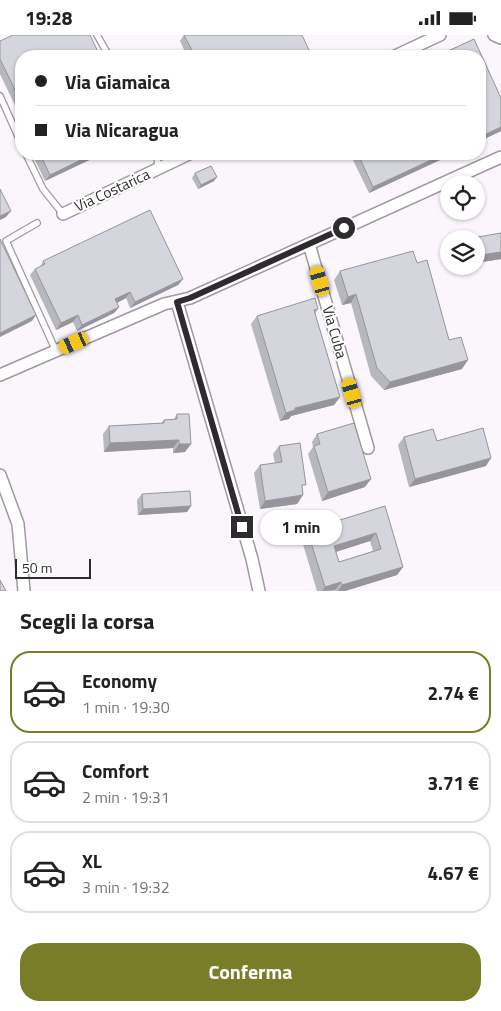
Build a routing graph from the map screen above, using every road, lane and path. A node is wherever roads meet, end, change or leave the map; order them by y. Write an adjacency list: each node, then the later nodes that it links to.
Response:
1 (97, 35): 5 (lane)
2 (440, 35): 6 (street)
3 (494, 35): 4 (street)
4 (501, 38)
5 (106, 50)
6 (408, 50)
7 (0, 96): 8 (lane)
8 (15, 130)
9 (501, 157): 16 (street)
10 (29, 160): 14 (lane)
11 (157, 160): 13 (lane)
12 (176, 160): 13 (street, Via Costarica)
13 (158, 168): 14 (street, Via Costarica)
14 (63, 213)
15 (37, 223): 18 (lane)
16 (309, 244): 17 (street); 20 (street, Via Cuba)
17 (177, 302): 18 (street); 23 (street)
18 (56, 351): 19 (street)
19 (0, 375)
20 (368, 449)
21 (0, 475): 22 (street)
22 (24, 591)
23 (259, 591)

